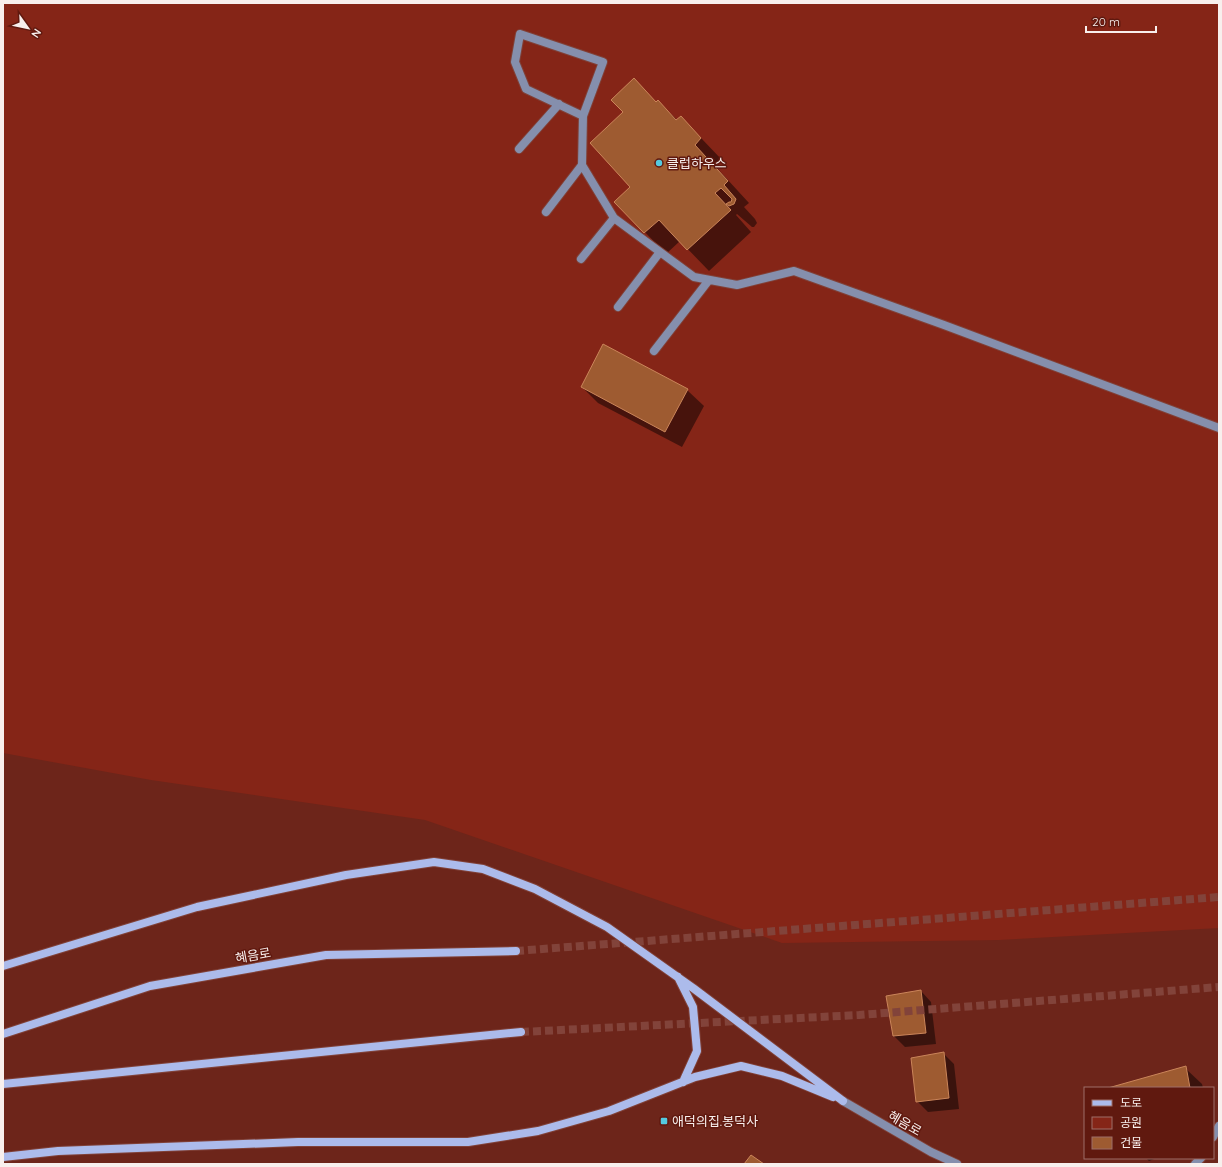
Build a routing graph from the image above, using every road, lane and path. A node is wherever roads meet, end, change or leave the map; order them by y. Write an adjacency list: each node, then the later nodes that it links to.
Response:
1 (559, 104): 2 (street); 2 (street); 3 (street)
2 (583, 116): 4 (street)
3 (519, 149)
4 (582, 165): 5 (street); 6 (street)
5 (546, 212)
6 (614, 218): 7 (street); 8 (street)
7 (660, 252): 9 (street); 10 (street)
8 (581, 259)
9 (709, 280): 11 (street); 12 (street)
10 (618, 307)
11 (654, 351)
12 (1219, 428)
13 (516, 951): 17 (main road, 혜음로)
14 (3, 966): 15 (main road)
15 (678, 977): 18 (main road); 20 (main road)
16 (522, 1032): 19 (main road)
17 (3, 1034)
18 (683, 1082): 20 (main road); 23 (main road)
19 (3, 1084)
20 (843, 1101): 24 (street, 혜음로)
21 (1219, 1126): 22 (street)
22 (1214, 1135)
23 (3, 1157)
24 (957, 1164)

